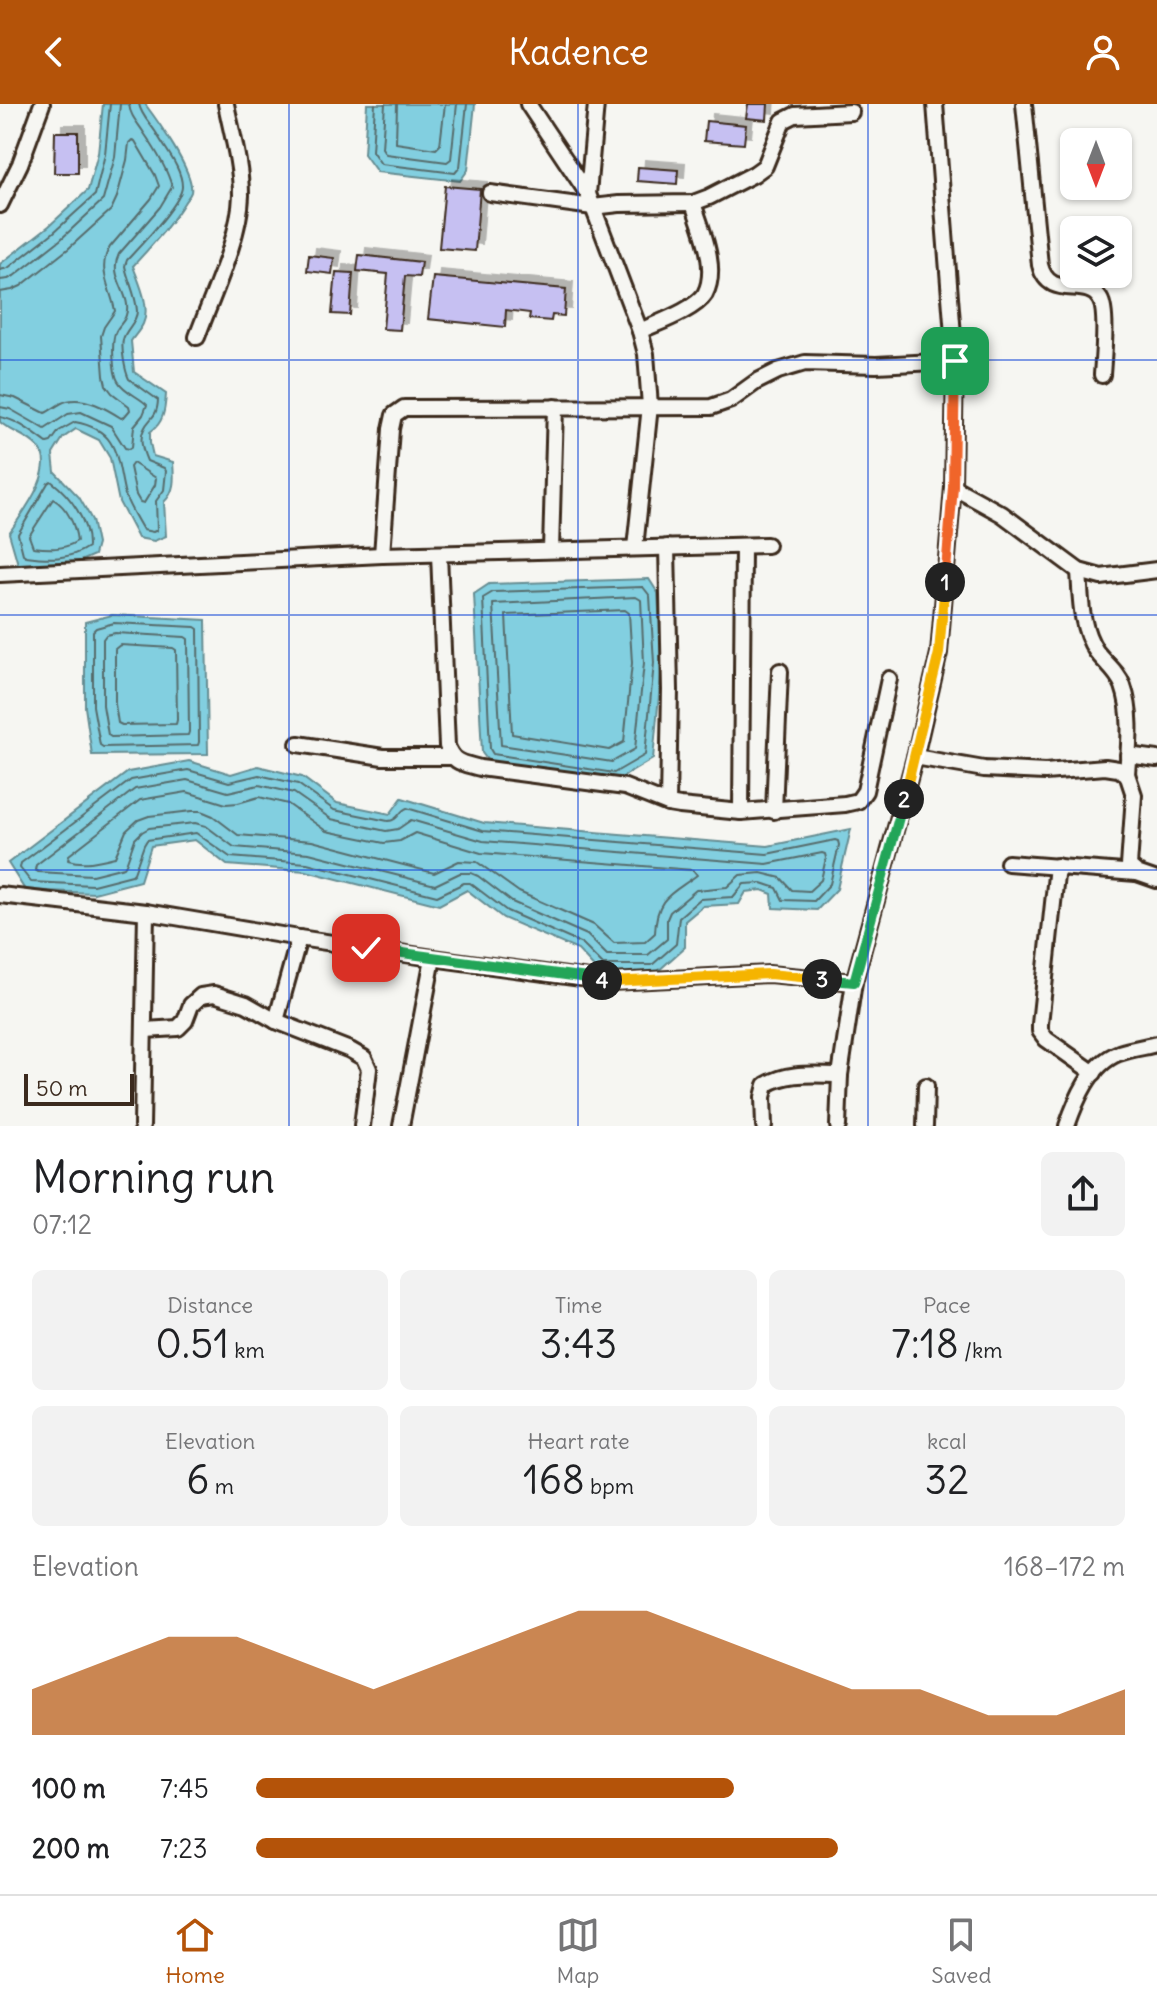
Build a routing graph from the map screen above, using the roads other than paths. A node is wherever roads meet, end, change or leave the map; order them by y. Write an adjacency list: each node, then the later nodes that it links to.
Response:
1 (42, 104): 11 (street)
2 (226, 104): 13 (street)
3 (528, 104): 9 (street)
4 (596, 104): 9 (street)
5 (935, 104): 14 (street)
6 (1024, 104): 15 (street)
7 (851, 112): 10 (street)
8 (490, 193): 9 (street)
9 (591, 200): 10 (street); 12 (street)
10 (693, 203): 12 (street)
11 (0, 205)
12 (640, 331): 16 (street)
13 (197, 337)
14 (955, 361): 16 (street); 18 (street)
15 (1102, 375)
16 (650, 406): 17 (street); 22 (street)
17 (555, 407): 23 (street); 25 (street)
18 (953, 487): 27 (street); 34 (street)
19 (767, 545): 20 (street)
20 (743, 546): 21 (street); 39 (street)
21 (667, 547): 22 (street); 37 (street)
22 (635, 548): 23 (street)
23 (551, 550): 24 (street)
24 (439, 554): 25 (street); 33 (street)
25 (382, 555): 28 (street)
26 (1157, 570): 27 (street)
27 (1079, 571): 32 (street)
28 (0, 574)
29 (780, 671): 38 (street)
30 (889, 679): 38 (street)
31 (298, 744): 33 (street)
32 (1128, 755): 35 (street); 36 (street)
33 (451, 757): 37 (street)
34 (915, 757): 36 (street); 48 (street)
35 (1157, 759)
36 (1127, 774): 42 (street)
37 (668, 804): 39 (street)
38 (774, 811): 39 (street)
39 (741, 812)
40 (1008, 863): 41 (street)
41 (1057, 866): 42 (street); 52 (street)
42 (1137, 873): 43 (street)
43 (1157, 880)
44 (0, 895): 45 (street)
45 (146, 912): 46 (street); 50 (street)
46 (299, 938): 47 (street); 49 (street)
47 (433, 958): 48 (street); 57 (street)
48 (854, 982): 53 (street)
49 (276, 1021): 50 (street); 56 (street)
50 (145, 1030): 55 (street)
51 (1157, 1044): 52 (street)
52 (1094, 1073): 61 (street)
53 (840, 1075): 58 (street); 59 (street)
54 (926, 1086): 60 (street)
55 (142, 1126)
56 (362, 1126)
57 (401, 1126)
58 (764, 1126)
59 (838, 1126)
60 (925, 1126)
61 (1067, 1126)

